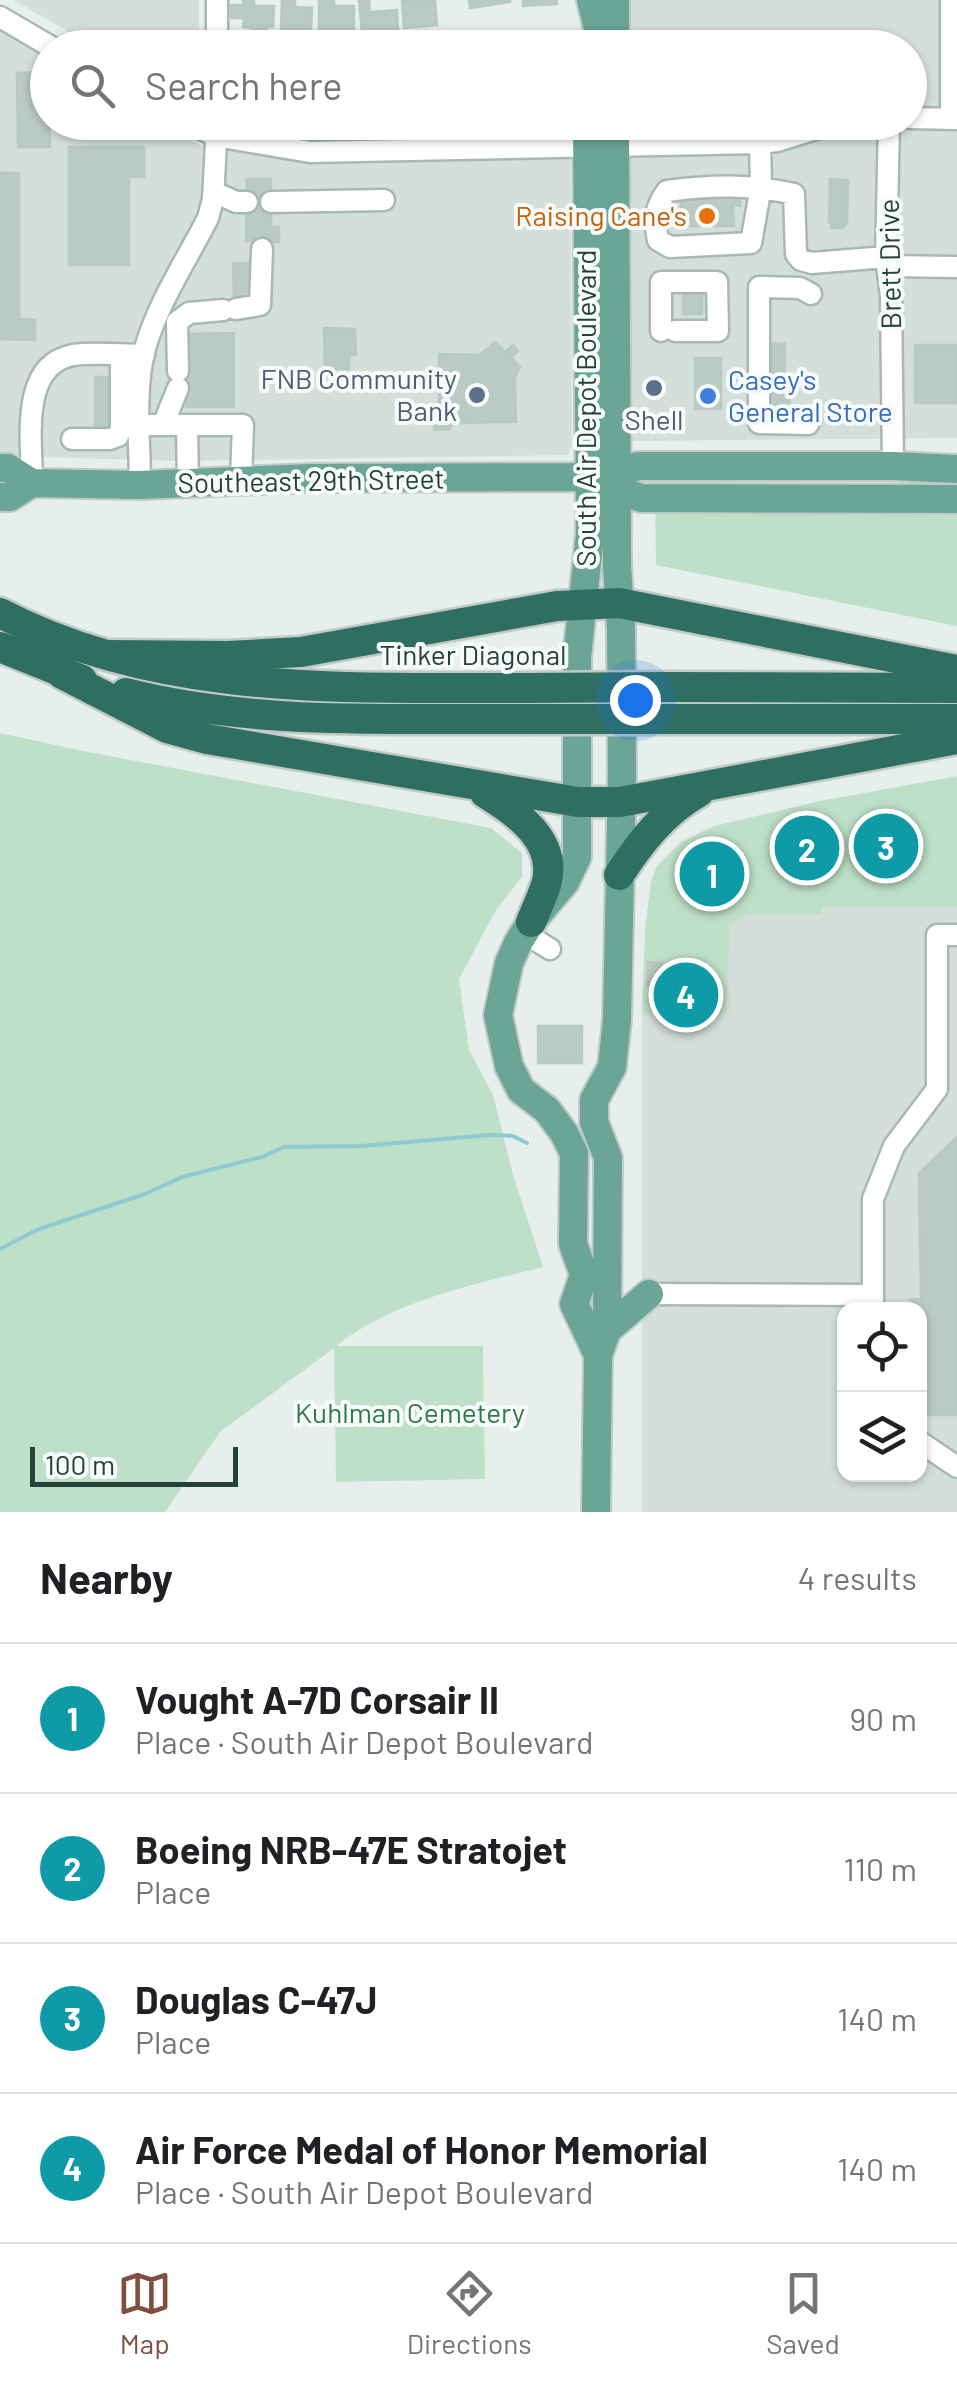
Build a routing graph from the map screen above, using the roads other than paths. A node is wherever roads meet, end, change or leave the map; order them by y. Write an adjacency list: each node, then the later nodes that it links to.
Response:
1 (217, 0): 6 (street)
2 (590, 0): 7 (main road); 8 (main road)
3 (614, 0): 9 (main road)
4 (951, 0): 12 (street)
5 (0, 17): 10 (street)
6 (217, 30)
7 (589, 30)
8 (598, 30)
9 (615, 30)
10 (30, 34)
11 (927, 118): 12 (street)
12 (954, 119)
13 (216, 140): 23 (street)
14 (261, 140): 15 (street)
15 (516, 140)
16 (602, 140): 41 (main road, South Air Depot Boulevard)
17 (602, 140): 42 (main road, South Air Depot Boulevard)
18 (701, 140): 21 (street)
19 (771, 140): 21 (street)
20 (889, 140): 28 (street, Brett Drive)
21 (760, 143): 22 (street)
22 (760, 186): 22 (street); 28 (street)
23 (214, 192): 25 (street); 32 (street)
24 (384, 200): 26 (street)
25 (247, 202)
26 (271, 202)
27 (262, 249): 35 (street)
28 (887, 262): 29 (street); 38 (street, Brett Drive)
29 (957, 267)
30 (811, 294): 33 (street)
31 (121, 355): 32 (street); 37 (street); 44 (street)
32 (144, 355): 34 (street)
33 (812, 419)
34 (140, 425): 35 (street); 46 (street)
35 (164, 425): 36 (street)
36 (187, 426): 43 (street); 45 (street)
37 (72, 439)
38 (894, 466): 40 (main road, Southeast 29th Street); 42 (main road, Southeast 29th Street)
39 (0, 468): 44 (main road, Southeast 29th Street)
40 (957, 469)
41 (589, 477): 42 (main road, Southeast 29th Street); 43 (main road, Southeast 29th Street); 50 (main road, South Air Depot Boulevard)
42 (616, 479): 48 (main road, Southeast 29th Street); 49 (main road, South Air Depot Boulevard)
43 (241, 481): 45 (main road, Southeast 29th Street)
44 (32, 483): 46 (main road, Southeast 29th Street); 47 (main road, Southeast 29th Street)
45 (188, 483): 46 (main road, Southeast 29th Street)
46 (140, 485)
47 (0, 497)
48 (957, 499)
49 (619, 603): 50 (highway); 54 (highway); 62 (main road, South Air Depot Boulevard)
50 (583, 604): 53 (highway); 61 (main road, South Air Depot Boulevard)
51 (0, 613): 53 (highway, Tinker Diagonal)
52 (0, 647): 55 (highway)
53 (110, 655): 56 (highway, Tinker Diagonal, bridge)
54 (957, 670)
55 (62, 674): 57 (highway, bridge); 59 (highway)
56 (957, 688)
57 (957, 719)
58 (957, 739): 60 (highway)
59 (474, 786): 61 (highway); 64 (highway)
60 (711, 786): 62 (highway); 63 (highway)
61 (578, 802): 62 (highway); 64 (main road, South Air Depot Boulevard)
62 (620, 802): 63 (main road, South Air Depot Boulevard)
63 (619, 875): 67 (main road, South Air Depot Boulevard)
64 (527, 927): 66 (street); 68 (main road, South Air Depot Boulevard)
65 (957, 935): 71 (street)
66 (550, 949)
67 (594, 1100): 68 (main road); 69 (main road, South Air Depot Boulevard)
68 (547, 1110): 72 (main road, South Air Depot Boulevard)
69 (608, 1266): 70 (main road); 72 (main road, South Air Depot Boulevard)
70 (649, 1294): 71 (street); 72 (main road)
71 (873, 1302)
72 (602, 1343): 75 (main road, South Air Depot Boulevard)
73 (927, 1447): 74 (street)
74 (957, 1468)
75 (600, 1507)

